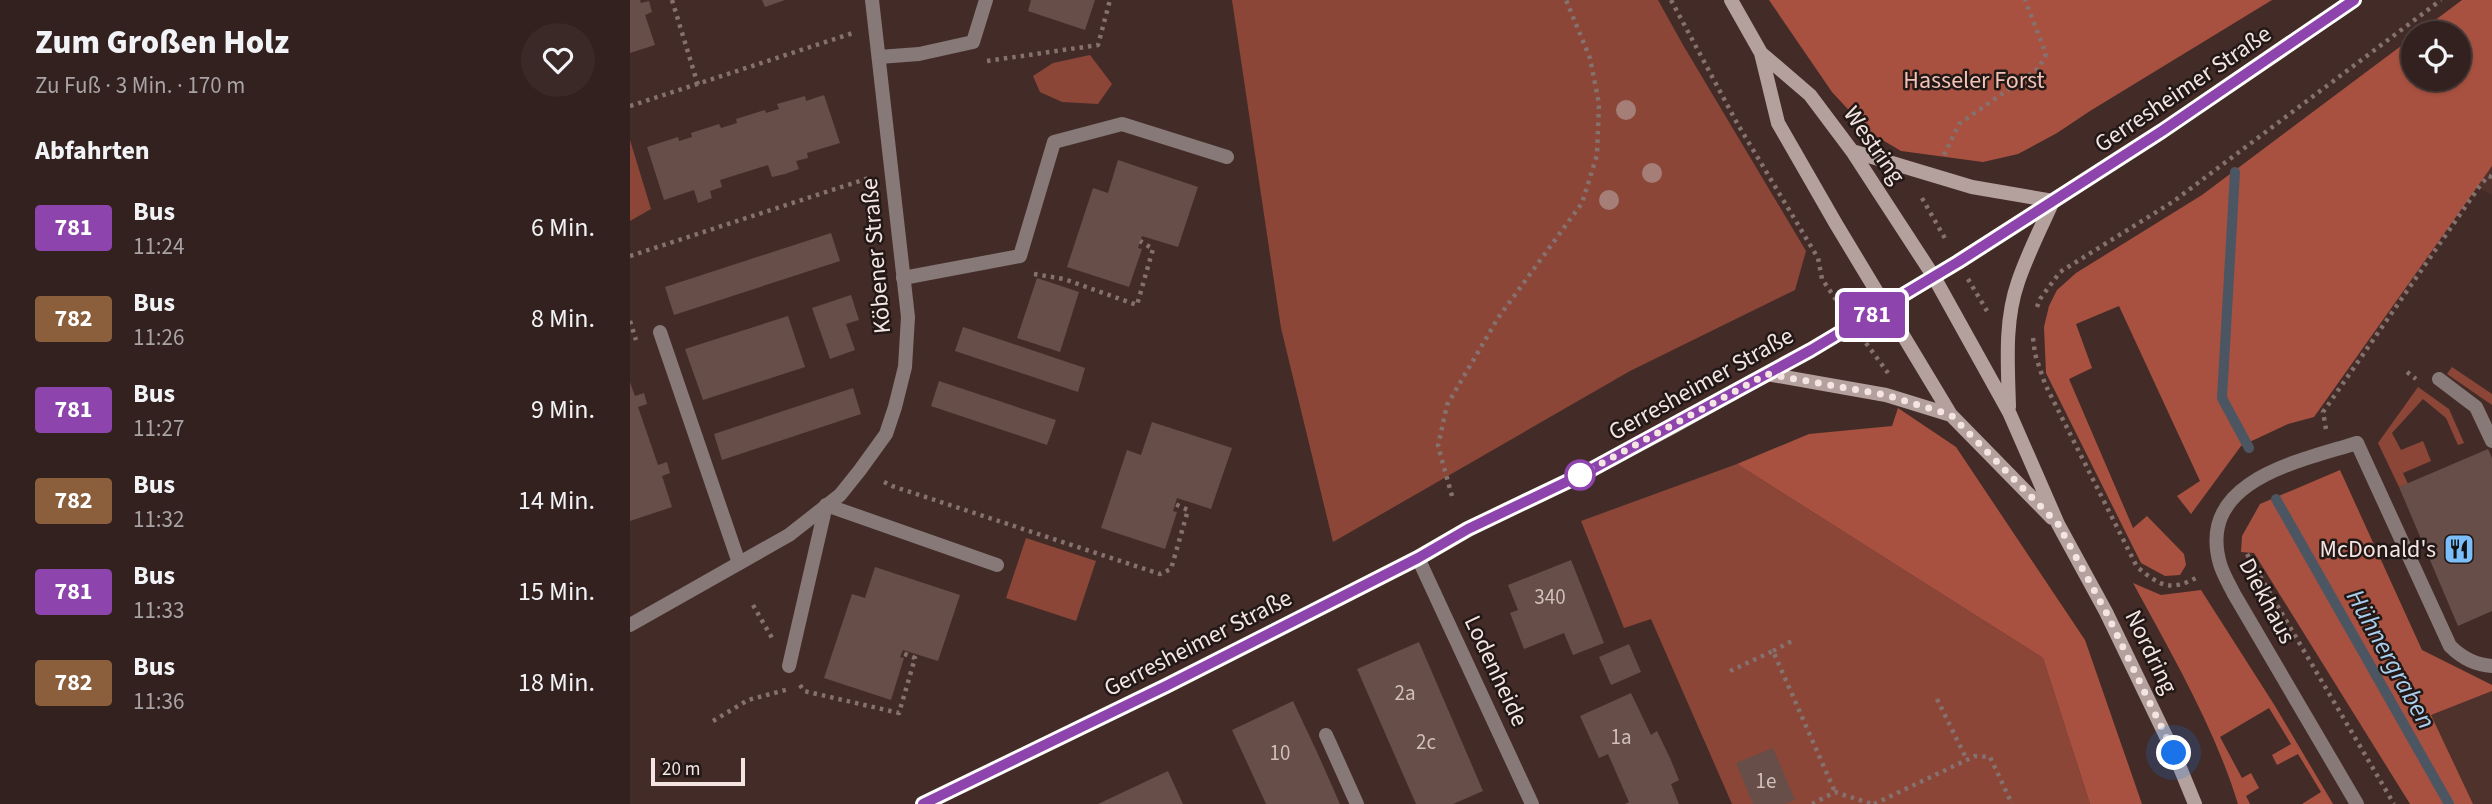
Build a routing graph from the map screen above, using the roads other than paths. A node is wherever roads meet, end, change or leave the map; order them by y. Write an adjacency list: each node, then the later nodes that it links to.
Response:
1 (872, 0): 6 (street, Köbener Straße)
2 (986, 0): 6 (street)
3 (1731, 0): 5 (main road, Westring)
4 (2354, 0): 9 (main road, Gerresheimer Straße)
5 (1761, 52): 7 (main road, Westring); 12 (main road, Westring)
6 (879, 57): 10 (street, Köbener Straße)
7 (1852, 151): 9 (main road); 11 (main road, Westring)
8 (1227, 157): 10 (street)
9 (2053, 201): 11 (main road, Gerresheimer Straße); 16 (main road)
10 (903, 278): 19 (street, Köbener Straße)
11 (1934, 278): 12 (main road, Gerresheimer Straße); 16 (main road, Nordring)
12 (1886, 307): 14 (street, Gerresheimer Straße); 17 (main road, Nordring)
13 (660, 332): 22 (street)
14 (1767, 374): 17 (main road); 21 (street, Gerresheimer Straße)
15 (2439, 379): 18 (street)
16 (2009, 412): 20 (main road, Nordring)
17 (1951, 415): 20 (main road, Nordring)
18 (2492, 441)
19 (826, 505): 22 (street, Köbener Straße); 23 (street); 25 (street)
20 (2058, 524): 31 (main road, Nordring)
21 (1418, 558): 28 (street, Gerresheimer Straße); 30 (street, Lodenheide)
22 (739, 563): 24 (street, Köbener Straße)
23 (997, 565)
24 (630, 625)
25 (789, 666)
26 (2492, 666): 32 (street, Diekhaus)
27 (1326, 735): 29 (street)
28 (923, 804)
29 (1357, 804)
30 (1532, 804)
31 (2194, 804)
32 (2357, 804)

